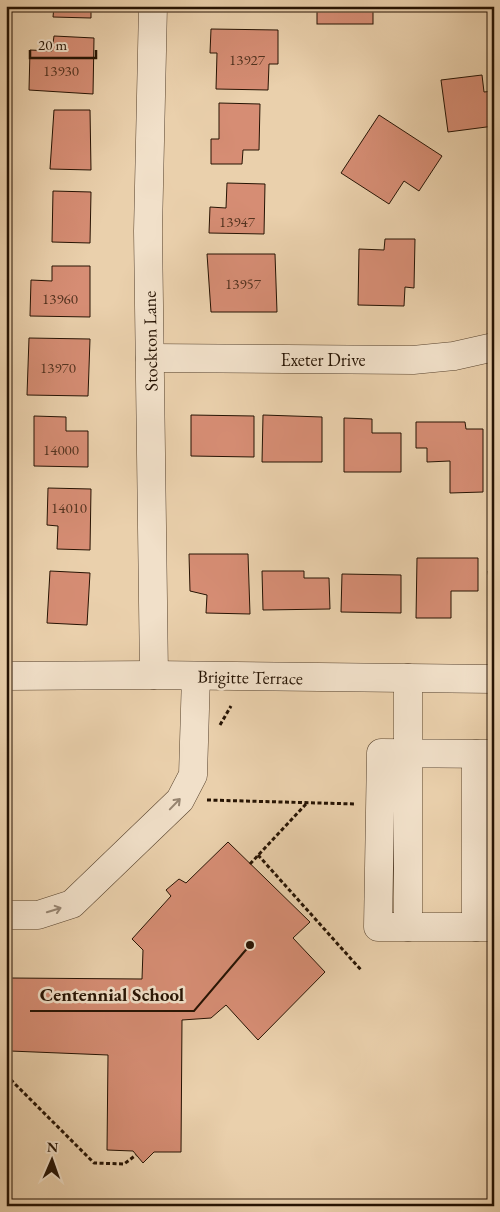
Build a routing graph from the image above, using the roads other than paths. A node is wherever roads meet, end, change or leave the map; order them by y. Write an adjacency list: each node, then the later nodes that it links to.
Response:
1 (153, 6): 3 (street, Stockton Lane)
2 (494, 346): 3 (street, Exeter Drive)
3 (150, 358): 5 (street, Stockton Lane)
4 (6, 676): 5 (street, Brigitte Terrace)
5 (154, 676): 6 (street, Brigitte Terrace)
6 (196, 676): 7 (street, Brigitte Terrace); 11 (street, one-way to 6)
7 (408, 678): 8 (street, Brigitte Terrace); 9 (street)
8 (494, 679)
9 (408, 754): 10 (street); 12 (street); 12 (street)
10 (485, 754): 13 (street)
11 (6, 915)
12 (408, 927): 13 (street)
13 (485, 927)

